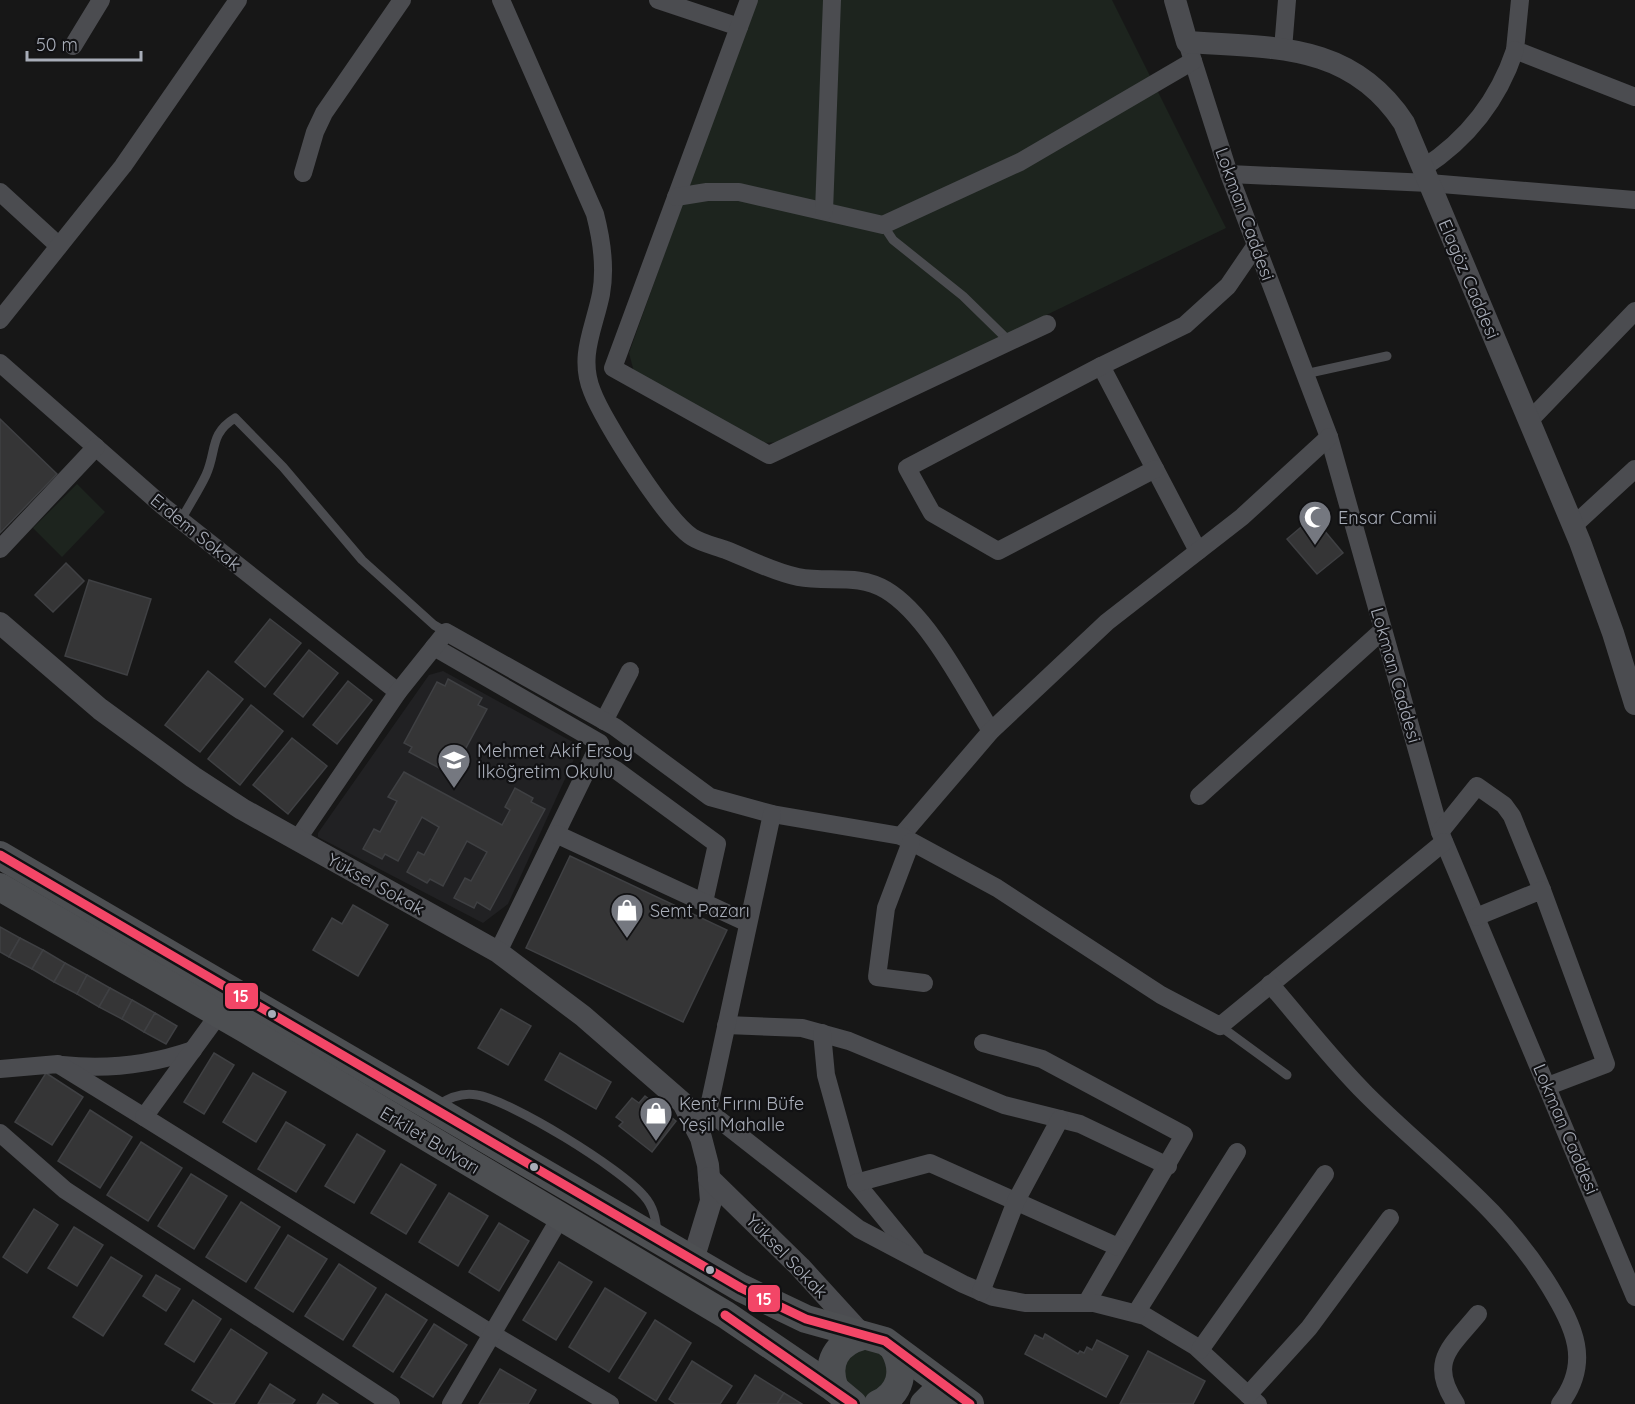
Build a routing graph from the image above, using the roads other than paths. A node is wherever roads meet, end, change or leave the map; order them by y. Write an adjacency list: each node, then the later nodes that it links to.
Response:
1 (101, 0): 13 (street)
2 (238, 0): 26 (street)
3 (402, 0): 18 (street)
4 (501, 0): 53 (street)
5 (658, 0): 11 (street)
6 (749, 0): 12 (street)
7 (832, 0): 24 (street)
8 (1175, 0): 16 (street)
9 (1287, 0): 14 (street)
10 (1521, 0): 15 (street)
11 (680, 3): 12 (street)
12 (739, 27): 22 (street)
13 (73, 46)
14 (1283, 49): 16 (street, Elagöz Caddesi); 20 (street, Elagöz Caddesi)
15 (1515, 50): 17 (street); 20 (street)
16 (1190, 52): 19 (street, Lokman Caddesi); 25 (street)
17 (1635, 97)
18 (303, 172)
19 (1228, 174): 20 (street); 27 (street, Lokman Caddesi)
20 (1426, 175): 23 (street); 36 (street, Elagöz Caddesi)
21 (0, 192): 26 (street)
22 (676, 197): 24 (street); 31 (street)
23 (1635, 200)
24 (824, 211): 25 (street)
25 (883, 225): 31 (lane)
26 (59, 246): 29 (street)
27 (1256, 246): 34 (street); 35 (street, Lokman Caddesi)
28 (1635, 311): 36 (street)
29 (0, 320)
30 (1047, 324): 31 (street)
31 (1010, 342)
32 (1387, 356): 35 (lane)
33 (0, 363): 38 (street, Erdem Sokak)
34 (1101, 366): 39 (street); 39 (street)
35 (1305, 374): 37 (street, Lokman Caddesi)
36 (1529, 421): 42 (street, Elagöz Caddesi)
37 (1329, 437): 44 (street); 46 (street, Lokman Caddesi)
38 (96, 447): 41 (street, Erdem Sokak); 43 (street)
39 (1155, 469): 44 (street)
40 (1635, 469): 42 (street)
41 (181, 520): 47 (lane); 50 (street, Erdem Sokak)
42 (1573, 526): 51 (street, Elagöz Caddesi)
43 (0, 549)
44 (1198, 551): 53 (street)
45 (0, 623): 60 (street, Yüksel Sokak)
46 (1383, 630): 55 (street); 58 (street, Lokman Caddesi)
47 (446, 632): 48 (street); 52 (street)
48 (434, 647): 50 (street); 54 (street)
49 (630, 671): 52 (street)
50 (398, 693): 60 (street)
51 (1635, 704)
52 (604, 721): 56 (street)
53 (991, 731): 59 (street)
54 (593, 758): 57 (street); 64 (street)
55 (1199, 796)
56 (772, 814): 59 (street); 66 (street)
57 (556, 834): 64 (street); 67 (street)
58 (1442, 837): 63 (street); 65 (street, Lokman Caddesi); 69 (street)
59 (906, 839): 68 (street); 72 (street)
60 (297, 840): 67 (street, Yüksel Sokak)
61 (0, 855): 80 (main road, Erkilet Bulvarı)
62 (0, 887): 70 (main road, Erkilet Bulvarı)
63 (1542, 890): 65 (street); 79 (street)
64 (704, 902): 66 (street)
65 (1476, 917): 79 (street, Lokman Caddesi)
66 (748, 922): 71 (street)
67 (498, 952): 82 (street, Yüksel Sokak)
68 (924, 983)
69 (1270, 984): 72 (street); 117 (street)
70 (219, 1014): 75 (street); 92 (main road, Erkilet Bulvarı)
71 (726, 1025): 73 (street); 82 (street)
72 (1220, 1026): 78 (lane)
73 (822, 1033): 83 (street); 89 (street)
74 (983, 1043): 86 (street)
75 (193, 1050): 76 (street); 81 (street)
76 (58, 1064): 77 (street); 81 (street)
77 (0, 1069)
78 (1287, 1075)
79 (1548, 1086): 100 (street, Lokman Caddesi)
80 (432, 1108): 94 (main road, Erkilet Bulvarı); 94 (lane)
81 (144, 1117): 104 (street)
82 (702, 1118): 88 (street, Yüksel Sokak); 97 (street)
83 (1060, 1119): 86 (street); 91 (street)
84 (0, 1133): 111 (street)
85 (1237, 1152): 102 (street)
86 (1168, 1166): 95 (street)
87 (1325, 1174): 107 (street)
88 (709, 1178): 90 (street, Yüksel Sokak); 105 (street, Yüksel Sokak)
89 (856, 1183): 91 (street); 97 (street)
90 (711, 1201): 96 (street, Yüksel Sokak); 98 (street)
91 (1016, 1201): 95 (street); 99 (street)
92 (560, 1218): 104 (street); 108 (main road, Erkilet Bulvarı)
93 (1389, 1218): 110 (street)
94 (657, 1239): 96 (main road, Erkilet Bulvarı)
95 (1118, 1247): 101 (street)
96 (693, 1260): 98 (main road, Erkilet Bulvarı)
97 (920, 1262): 99 (street)
98 (741, 1288): 105 (main road, Erkilet Bulvarı)
99 (981, 1292): 101 (street)
100 (1635, 1297)
101 (1087, 1302): 102 (street)
102 (1136, 1313): 107 (street)
103 (1478, 1314): 116 (street)
104 (492, 1334): 112 (street); 113 (street)
105 (863, 1336): 106 (main road, Erkilet Bulvarı); 108 (main road)
106 (894, 1349): 109 (main road, Erkilet Bulvarı); 114 (main road)
107 (1200, 1350): 110 (street)
108 (844, 1397)
109 (963, 1399): 115 (main road)
110 (1253, 1399)
111 (391, 1404)
112 (452, 1404)
113 (610, 1404)
114 (878, 1404)
115 (924, 1404)
116 (1456, 1404)
117 (1560, 1404)

